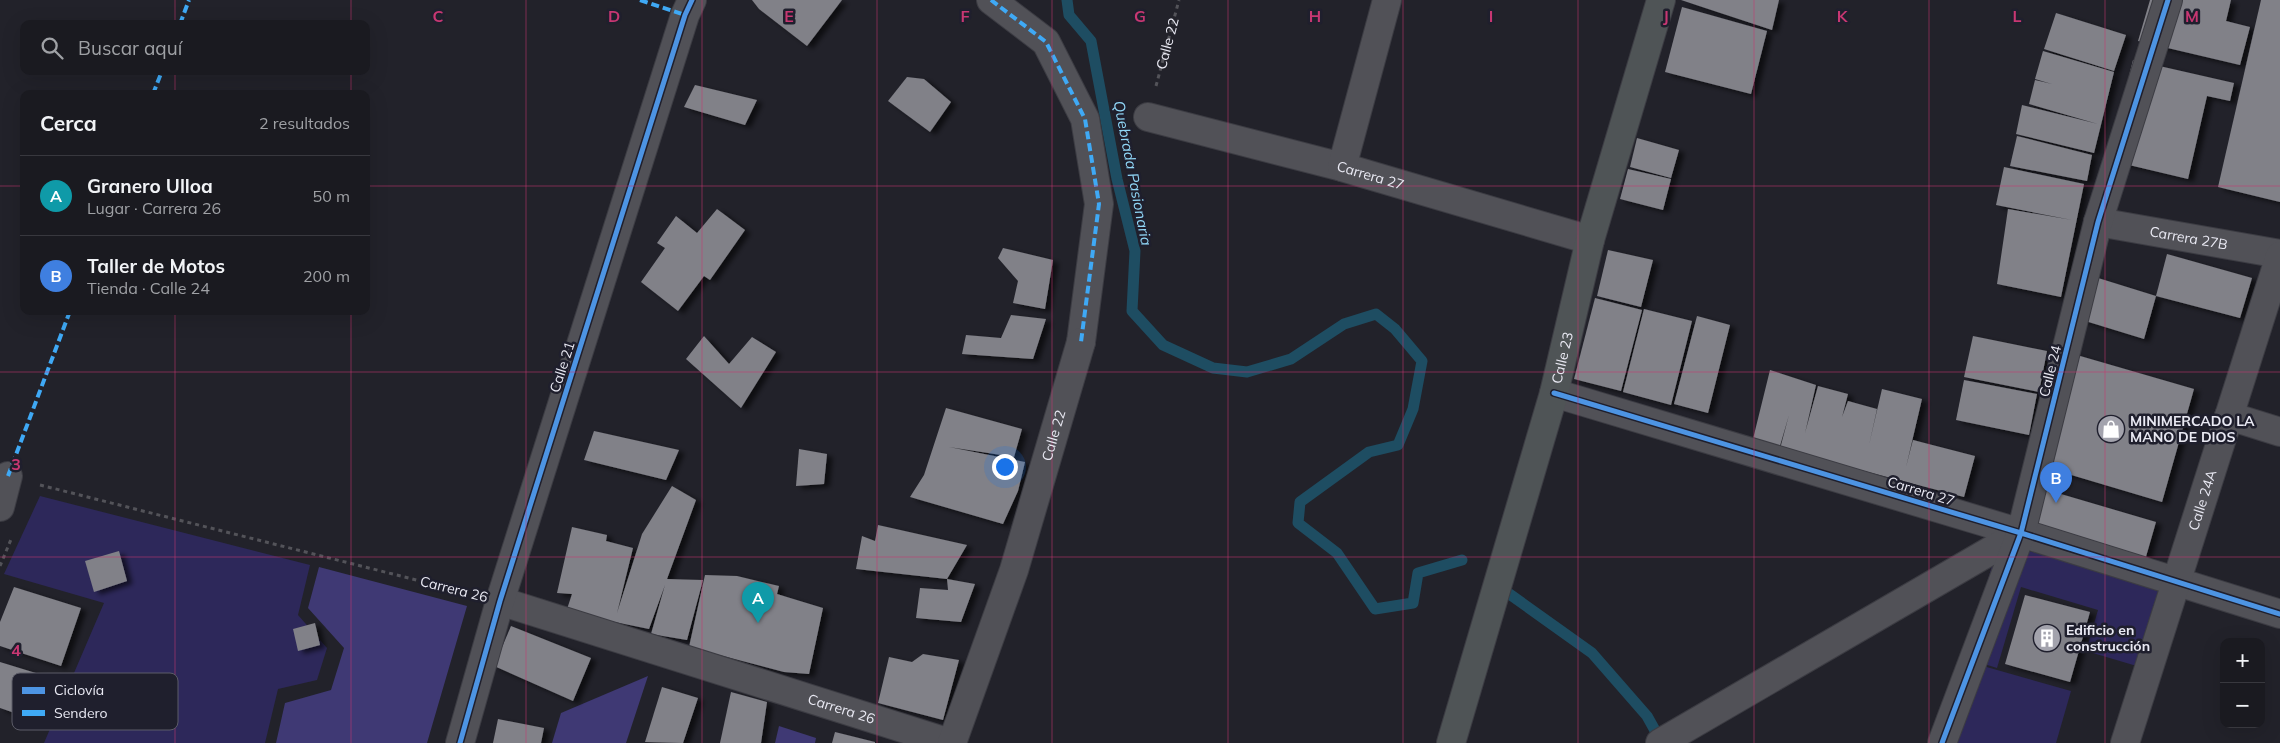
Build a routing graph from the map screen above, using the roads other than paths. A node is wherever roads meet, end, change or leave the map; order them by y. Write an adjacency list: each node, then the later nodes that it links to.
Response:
1 (692, 0): 18 (street, Calle 21)
2 (991, 0): 21 (street, Calle 22)
3 (1388, 0): 7 (street)
4 (1660, 0): 9 (main road, Calle 23)
5 (2168, 0): 8 (street, Calle 24)
6 (1148, 117): 7 (street, Carrera 27)
7 (1342, 167): 9 (street, Carrera 27)
8 (2098, 222): 10 (street, Carrera 27B); 16 (street, Calle 24)
9 (1590, 240): 11 (main road, Calle 23)
10 (2280, 255): 12 (street, Calle 24A)
11 (1554, 393): 16 (street, Carrera 27); 22 (main road, Calle 23)
12 (2229, 416): 13 (street); 17 (street, Calle 24A)
13 (2280, 432)
14 (8, 476): 15 (street)
15 (0, 507)
16 (2021, 533): 17 (street, Carrera 27); 23 (street); 24 (street, Calle 24)
17 (2176, 583): 19 (street, Carrera 27); 25 (street, Calle 24A)
18 (500, 601): 20 (street, Calle 21); 21 (street, Carrera 26)
19 (2280, 614)
20 (460, 743)
21 (951, 743)
22 (1451, 743)
23 (1660, 743)
24 (1942, 743)
25 (2125, 743)

